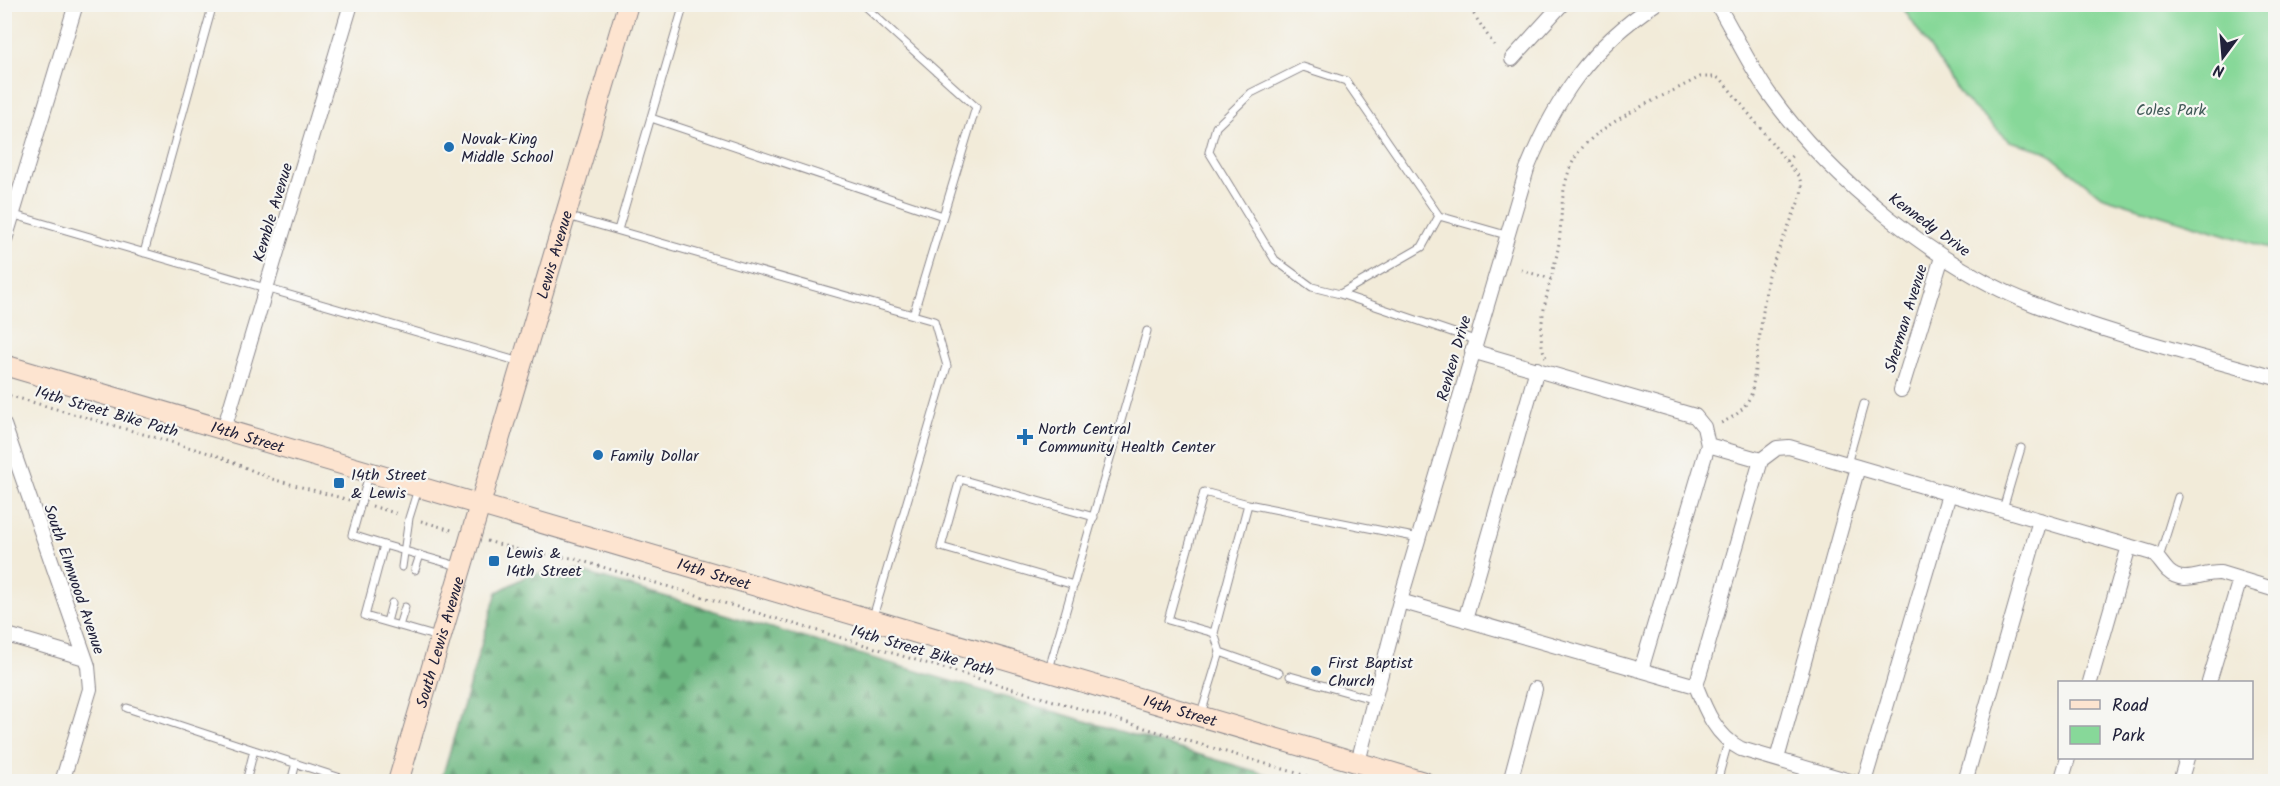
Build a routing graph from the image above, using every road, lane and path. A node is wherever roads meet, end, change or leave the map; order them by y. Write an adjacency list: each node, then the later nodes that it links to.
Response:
1 (76, 4): 16 (street)
2 (213, 4): 23 (lane)
3 (351, 4): 27 (street, Kemble Avenue)
4 (628, 4): 17 (street, Lewis Avenue)
5 (684, 4): 13 (lane)
6 (861, 4): 18 (lane)
7 (1467, 4): 11 (path)
8 (1562, 4): 12 (street)
9 (1655, 4): 21 (street, Renken Drive)
10 (1718, 4): 24 (street, Kennedy Drive)
11 (1494, 45)
12 (1512, 59)
13 (651, 118): 18 (lane); 20 (lane)
14 (1794, 154): 15 (path)
15 (1786, 162): 26 (path); 41 (path)
16 (9, 214): 22 (street); 23 (lane)
17 (565, 215): 20 (lane); 33 (street, Lewis Avenue)
18 (943, 216): 29 (lane)
19 (1439, 216): 21 (lane); 28 (lane); 28 (lane)
20 (618, 230): 29 (lane)
21 (1506, 235): 31 (street, Renken Drive)
22 (4, 243)
23 (144, 253): 27 (lane)
24 (1942, 257): 36 (street, Kennedy Drive); 37 (street, Sherman Avenue)
25 (1521, 270): 26 (path)
26 (1551, 279): 32 (path)
27 (266, 288): 33 (lane); 42 (street, Kemble Avenue)
28 (1340, 294): 31 (lane)
29 (913, 315): 75 (lane)
30 (1148, 330): 55 (lane)
31 (1474, 346): 35 (street); 59 (street, Renken Drive)
32 (1555, 361)
33 (522, 363): 53 (street, Lewis Avenue)
34 (5, 369): 42 (street, 14th Street)
35 (1537, 369): 43 (street); 76 (street)
36 (2276, 378)
37 (1901, 390)
38 (4, 394): 51 (path, 14th Street Bike Path)
39 (1864, 404): 46 (lane)
40 (4, 425): 83 (street, South Elmwood Avenue)
41 (1717, 425)
42 (224, 429): 47 (street, 14th Street)
43 (1708, 445): 45 (street); 84 (street)
44 (2021, 448): 54 (lane)
45 (1761, 460): 46 (street); 90 (street)
46 (1852, 466): 49 (street); 97 (street)
47 (370, 472): 48 (street, 14th Street); 51 (lane)
48 (419, 487): 53 (street, 14th Street); 56 (lane)
49 (1949, 494): 54 (street); 113 (street)
50 (2178, 497): 65 (lane)
51 (361, 503): 56 (path, 14th Street Bike Path); 60 (lane)
52 (1248, 504): 59 (lane); 79 (lane); 79 (lane)
53 (479, 505): 67 (street, South Lewis Avenue); 75 (street, 14th Street)
54 (2003, 510): 57 (street)
55 (1094, 517): 70 (lane); 70 (lane)
56 (409, 518): 58 (path, 14th Street Bike Path); 63 (lane)
57 (2040, 520): 61 (street); 114 (street)
58 (442, 527)
59 (1419, 538): 72 (street, Renken Drive)
60 (384, 545): 63 (lane); 77 (lane)
61 (2129, 546): 65 (street); 88 (street)
62 (511, 549): 108 (path, 14th Street Bike Path)
63 (406, 552): 64 (lane); 66 (lane)
64 (420, 555): 67 (lane); 68 (lane)
65 (2159, 558): 69 (street)
66 (402, 567)
67 (461, 567): 81 (street, South Lewis Avenue)
68 (415, 570)
69 (2240, 579): 71 (street); 89 (street)
70 (1074, 585): 85 (lane)
71 (2276, 590)
72 (1400, 601): 76 (street); 92 (street, Renken Drive)
73 (392, 603): 77 (lane)
74 (405, 607): 78 (lane)
75 (873, 620): 85 (street, 14th Street)
76 (1465, 620): 84 (street)
77 (387, 622): 78 (lane)
78 (399, 626): 81 (lane)
79 (1214, 633): 82 (lane)
80 (4, 634): 83 (street)
81 (440, 638): 107 (street, South Lewis Avenue)
82 (1220, 652): 86 (lane); 94 (lane)
83 (85, 658): 103 (street, South Elmwood Avenue)
84 (1641, 670): 90 (street)
85 (1048, 671): 94 (street, 14th Street)
86 (1279, 673)
87 (1290, 676): 92 (lane)
88 (2090, 681)
89 (2209, 681)
90 (1696, 686): 95 (street)
91 (1535, 689): 110 (street)
92 (1375, 700): 100 (street, Renken Drive)
93 (127, 708): 96 (lane)
94 (1201, 716): 100 (street, 14th Street)
95 (1728, 742): 97 (street); 111 (lane)
96 (254, 750): 101 (lane); 104 (lane)
97 (1777, 759): 112 (street)
98 (2068, 759): 115 (street)
99 (2187, 759): 116 (street)
100 (1358, 762): 109 (street, 14th Street)
101 (296, 763): 102 (lane); 105 (lane)
102 (344, 780): 106 (lane)
103 (62, 782)
104 (246, 782)
105 (291, 782)
106 (353, 782)
107 (398, 782)
108 (1327, 782)
109 (1424, 782)
110 (1510, 782)
111 (1717, 782)
112 (1853, 782)
113 (1864, 782)
114 (1965, 782)
115 (2061, 782)
116 (2180, 782)

